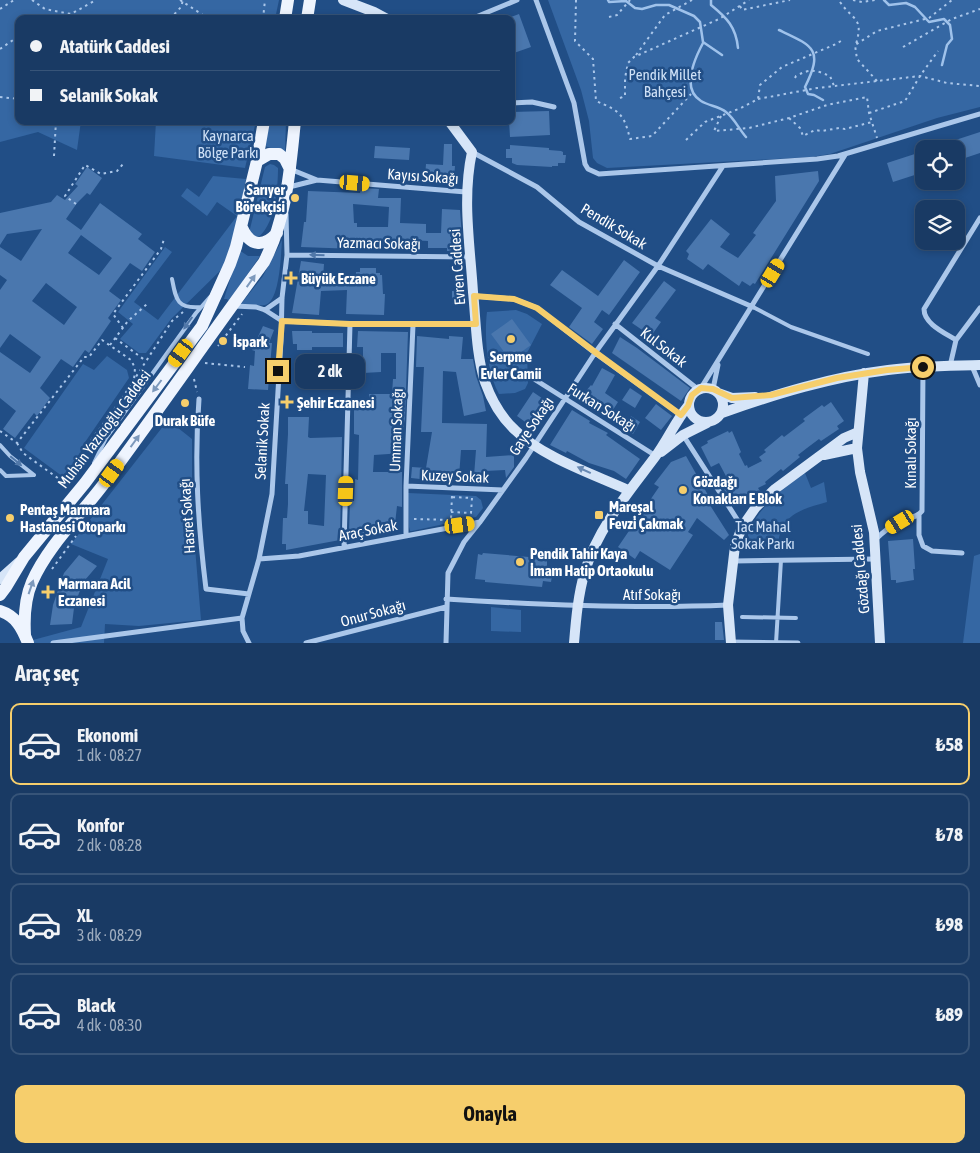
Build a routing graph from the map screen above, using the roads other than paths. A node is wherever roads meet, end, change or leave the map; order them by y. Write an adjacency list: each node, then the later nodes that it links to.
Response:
1 (288, 0): 6 (main road)
2 (310, 0): 7 (main road)
3 (344, 0): 8 (street)
4 (518, 0): 9 (street)
5 (536, 0): 19 (street)
6 (286, 15)
7 (308, 15)
8 (380, 15)
9 (480, 15)
10 (515, 104): 11 (street)
11 (554, 106)
12 (980, 114): 17 (street)
13 (263, 125): 18 (main road, Muhsin Yazıcıoğlu Caddesi)
14 (295, 125): 20 (main road, Muhsin Yazıcıoğlu Caddesi)
15 (452, 125): 16 (street)
16 (472, 152): 23 (street, Evren Caddesi); 30 (street, Pendik Sokak)
17 (845, 154): 19 (street); 37 (street)
18 (257, 161): 20 (main road); 26 (main road, Muhsin Yazıcıoğlu Caddesi)
19 (723, 166): 30 (street, Gaye Sokağı)
20 (290, 169): 21 (street); 22 (main road, Muhsin Yazıcıoğlu Caddesi)
21 (317, 180): 22 (street); 23 (street, Kayısı Sokağı)
22 (287, 187): 24 (main road, Muhsin Yazıcıoğlu Caddesi)
23 (466, 192): 29 (street, Evren Caddesi)
24 (285, 206): 27 (main road, Muhsin Yazıcıoğlu Caddesi); 28 (street, Selanik Sokak)
25 (980, 218): 45 (street)
26 (242, 228): 27 (main road); 32 (main road, Muhsin Yazıcıoğlu Caddesi)
27 (277, 233): 35 (main road, Muhsin Yazıcıoğlu Caddesi, one-way to 27)
28 (287, 255): 29 (street, Yazmacı Sokağı, one-way to 28); 34 (street, Selanik Sokak)
29 (471, 257): 33 (street, Evren Caddesi)
30 (658, 266): 37 (street, Pendik Sokak); 44 (street, Gaye Sokağı)
31 (172, 279): 36 (lane)
32 (220, 286): 36 (lane); 72 (main road, Muhsin Yazıcıoğlu Caddesi, one-way to 72)
33 (474, 296): 43 (street, Evren Caddesi); 46 (street)
34 (282, 298): 39 (street); 40 (street, Selanik Sokak)
35 (233, 306): 39 (street); 100 (main road, Muhsin Yazıcıoğlu Caddesi, one-way to 35)
36 (201, 307): 72 (lane, one-way to 72)
37 (752, 307): 47 (lane); 48 (street)
38 (980, 308): 45 (street)
39 (264, 310): 40 (street)
40 (282, 321): 41 (street); 83 (street, Selanik Sokak)
41 (350, 324): 42 (street); 81 (street)
42 (413, 324): 43 (street); 73 (street, Umman Sokağı)
43 (476, 324): 67 (street, Evren Caddesi)
44 (614, 324): 46 (street, Gaye Sokağı); 55 (street, Kul Sokak)
45 (956, 340): 50 (street)
46 (595, 352): 59 (street, Gaye Sokağı); 62 (street)
47 (868, 354)
48 (719, 361): 55 (street); 56 (street)
49 (976, 365): 50 (street); 54 (street)
50 (950, 366): 51 (street)
51 (923, 367): 52 (street); 76 (street, Kınalı Sokağı)
52 (864, 374): 57 (street); 64 (street, Gözdağı Caddesi)
53 (534, 379): 59 (street, Furkan Sokağı)
54 (980, 385)
55 (700, 389): 56 (street); 60 (street)
56 (715, 391): 57 (street); 61 (street)
57 (771, 395): 61 (street)
58 (199, 399): 89 (street, Hasret Sokağı)
59 (565, 399): 67 (street, Gaye Sokağı); 69 (street, Furkan Sokağı)
60 (688, 406): 62 (street); 63 (street)
61 (722, 413): 63 (street)
62 (681, 415): 69 (street)
63 (708, 423): 65 (street)
64 (858, 432): 68 (street, Gözdağı Caddesi); 70 (street)
65 (683, 436): 69 (street); 78 (street)
66 (0, 445): 71 (lane, one-way to 71)
67 (533, 447): 74 (street, Gaye Sokağı); 75 (street, Evren Caddesi, one-way to 67)
68 (857, 448): 70 (street); 80 (street, Gözdağı Caddesi)
69 (656, 456): 75 (street)
70 (818, 456): 78 (street)
71 (0, 470)
72 (85, 484): 85 (main road, Muhsin Yazıcıoğlu Caddesi)
73 (406, 486): 74 (street, Kuzey Sokak); 79 (street, Umman Sokağı)
74 (503, 490): 77 (street, Gaye Sokağı)
75 (628, 490): 94 (street)
76 (919, 515): 80 (street); 82 (street, Kınalı Sokağı)
77 (480, 522): 79 (street, Araç Sokak); 91 (street, Gaye Sokağı)
78 (742, 527): 87 (street)
79 (406, 536): 81 (street, Araç Sokak)
80 (874, 540): 84 (street, Gözdağı Caddesi)
81 (344, 547): 83 (street, Araç Sokak)
82 (962, 554)
83 (259, 559): 89 (street, Selanik Sokak)
84 (875, 559): 86 (street); 109 (street, Gözdağı Caddesi)
85 (22, 560): 88 (street); 90 (main road, Muhsin Yazıcıoğlu Caddesi)
86 (781, 560): 87 (street); 98 (lane)
87 (734, 561): 92 (street)
88 (0, 579)
89 (249, 594): 96 (street, Selanik Sokak)
90 (0, 595)
91 (446, 599): 93 (street, Gaye Sokağı); 94 (street)
92 (728, 605): 94 (street, Atıf Sokağı); 106 (street)
93 (446, 607): 103 (street, Onur Sokağı); 104 (street, Gaye Sokağı)
94 (577, 607): 105 (street)
95 (0, 611): 100 (main road)
96 (242, 618): 101 (street); 102 (street)
97 (742, 618): 98 (lane)
98 (777, 618): 99 (lane); 107 (lane)
99 (796, 618)
100 (26, 639)
101 (53, 643)
102 (249, 643)
103 (306, 643)
104 (446, 643)
105 (574, 643)
106 (731, 643): 107 (street)
107 (776, 643): 108 (street)
108 (798, 643)
109 (880, 643)

